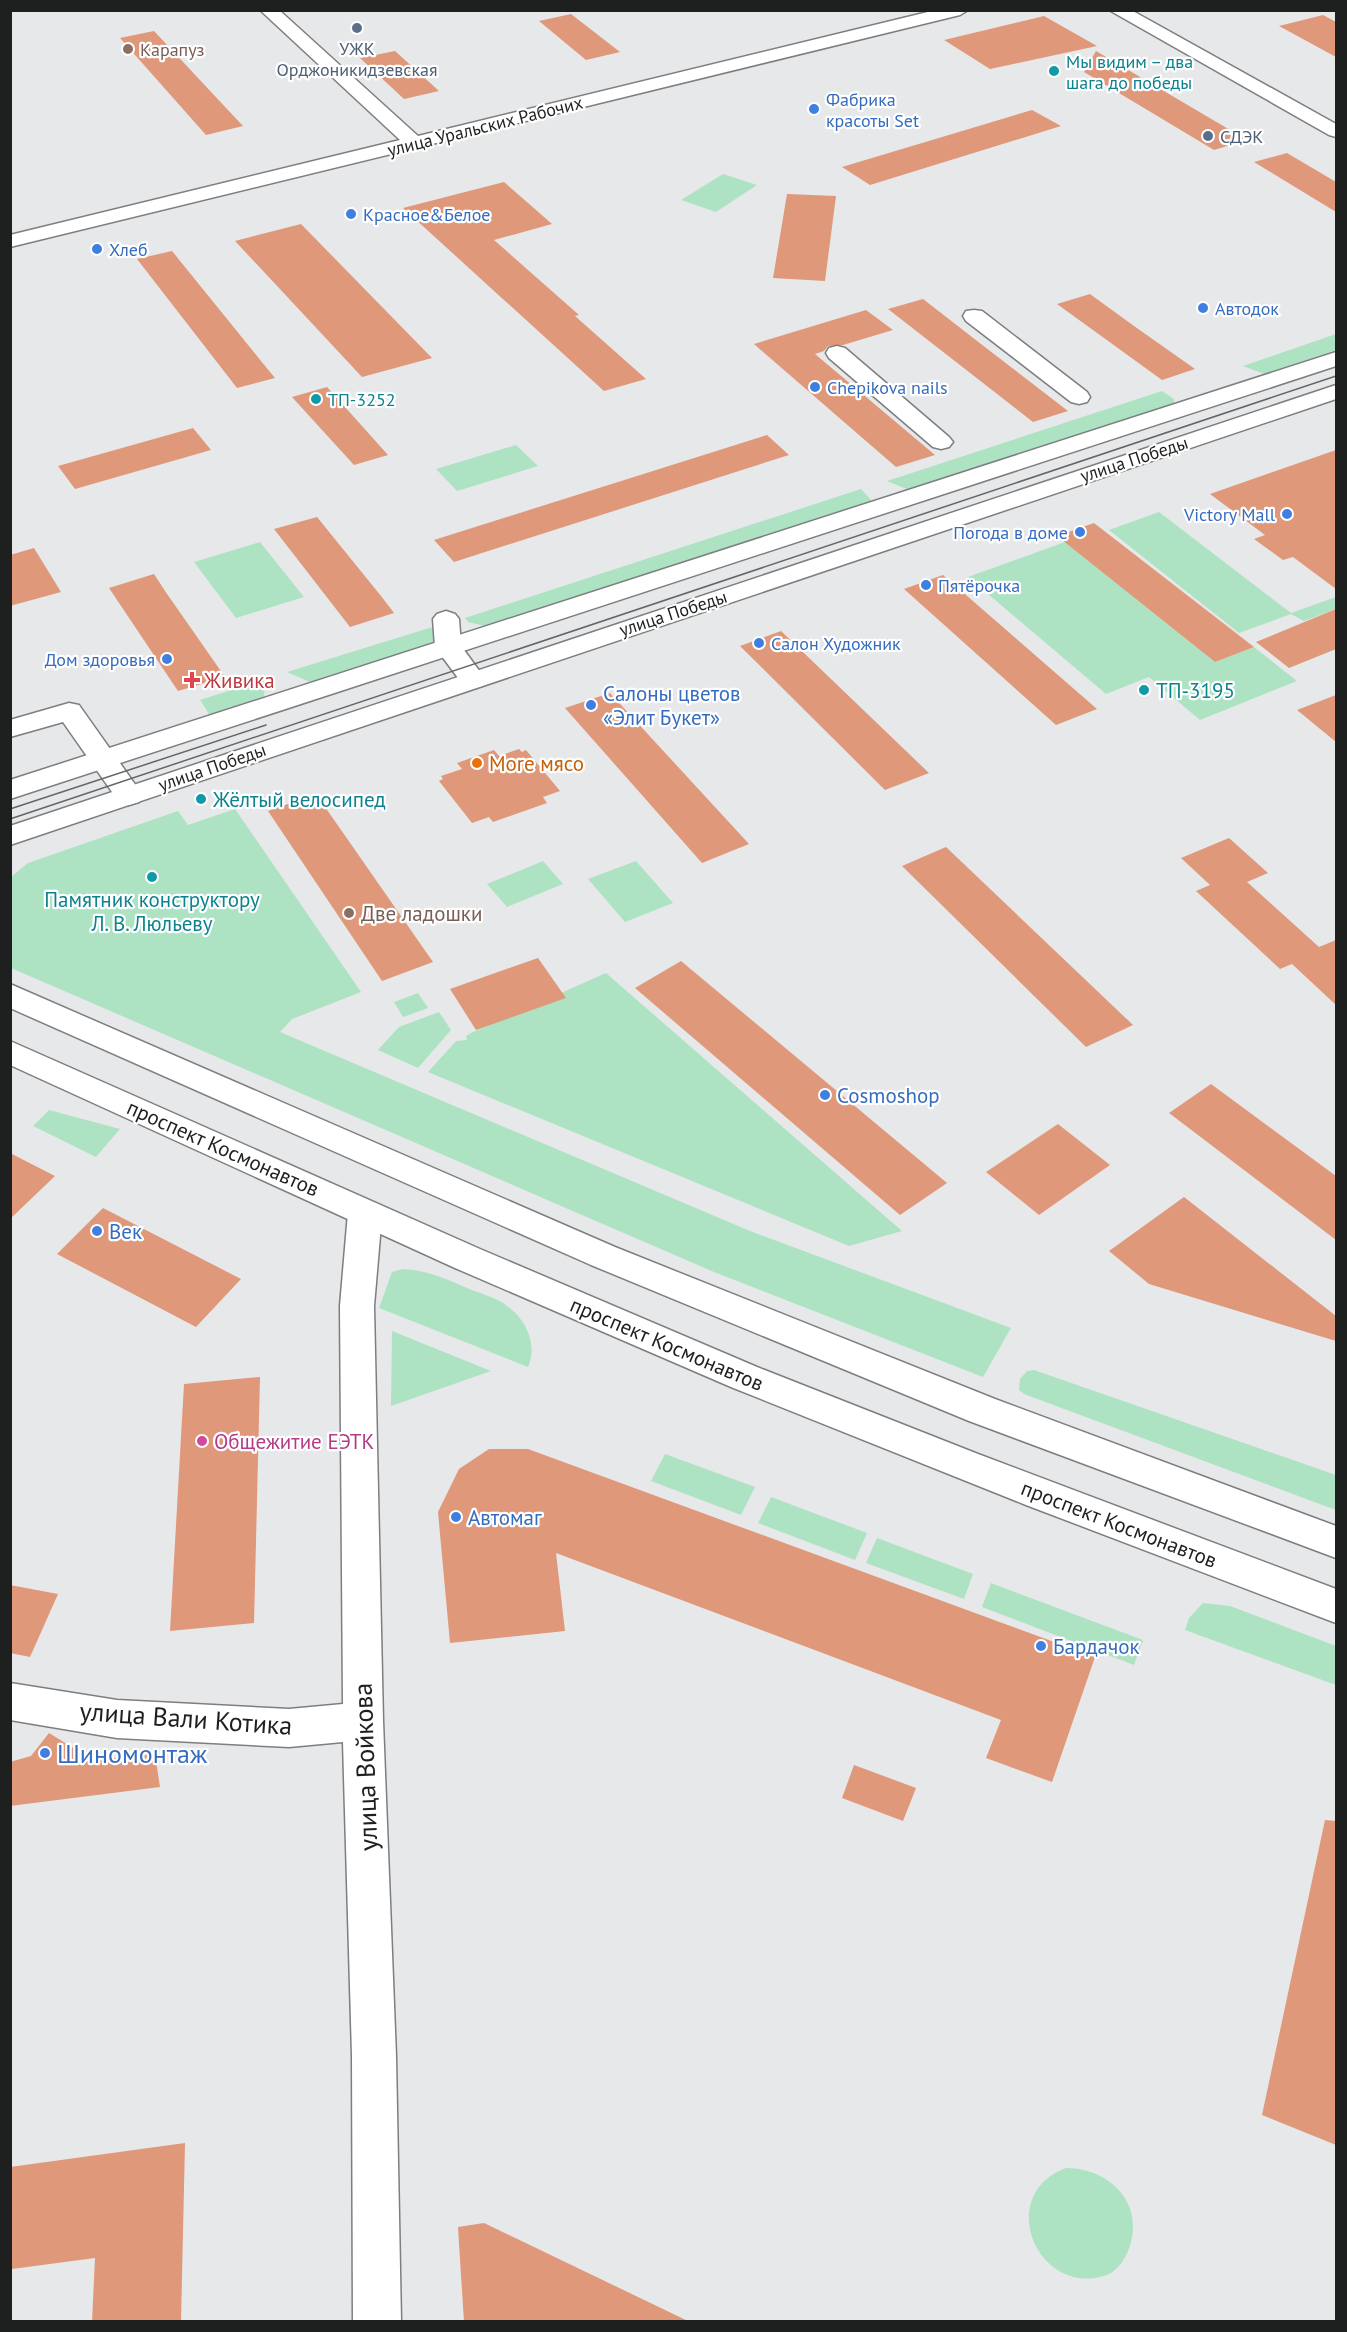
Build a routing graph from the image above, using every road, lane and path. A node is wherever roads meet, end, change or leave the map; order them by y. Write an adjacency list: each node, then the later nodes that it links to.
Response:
1 (268, 10): 5 (main road)
2 (960, 10): 5 (main road, улица Уральских Рабочих)
3 (1117, 10): 4 (main road)
4 (1336, 131)
5 (414, 143): 6 (main road, улица Уральских Рабочих)
6 (10, 241)
7 (974, 316): 11 (main road)
8 (837, 353): 12 (main road)
9 (1336, 359): 14 (main road, улица Победы)
10 (1336, 392): 15 (main road, улица Победы)
11 (1079, 397)
12 (941, 442)
13 (446, 619): 14 (main road)
14 (448, 647): 15 (main road); 17 (main road, улица Победы)
15 (473, 680): 19 (main road, улица Победы)
16 (10, 729): 17 (main road)
17 (104, 760): 18 (main road, улица Победы); 19 (main road)
18 (10, 790)
19 (129, 796): 20 (main road, улица Победы)
20 (10, 836)
21 (10, 995): 24 (main road)
22 (10, 1052): 23 (main road, проспект Космонавтов)
23 (365, 1213): 25 (main road, проспект Космонавтов); 27 (main road, улица Войкова)
24 (1336, 1542)
25 (1336, 1606)
26 (10, 1701): 27 (main road, улица Вали Котика)
27 (363, 1721): 28 (main road, улица Войкова)
28 (377, 2322)

